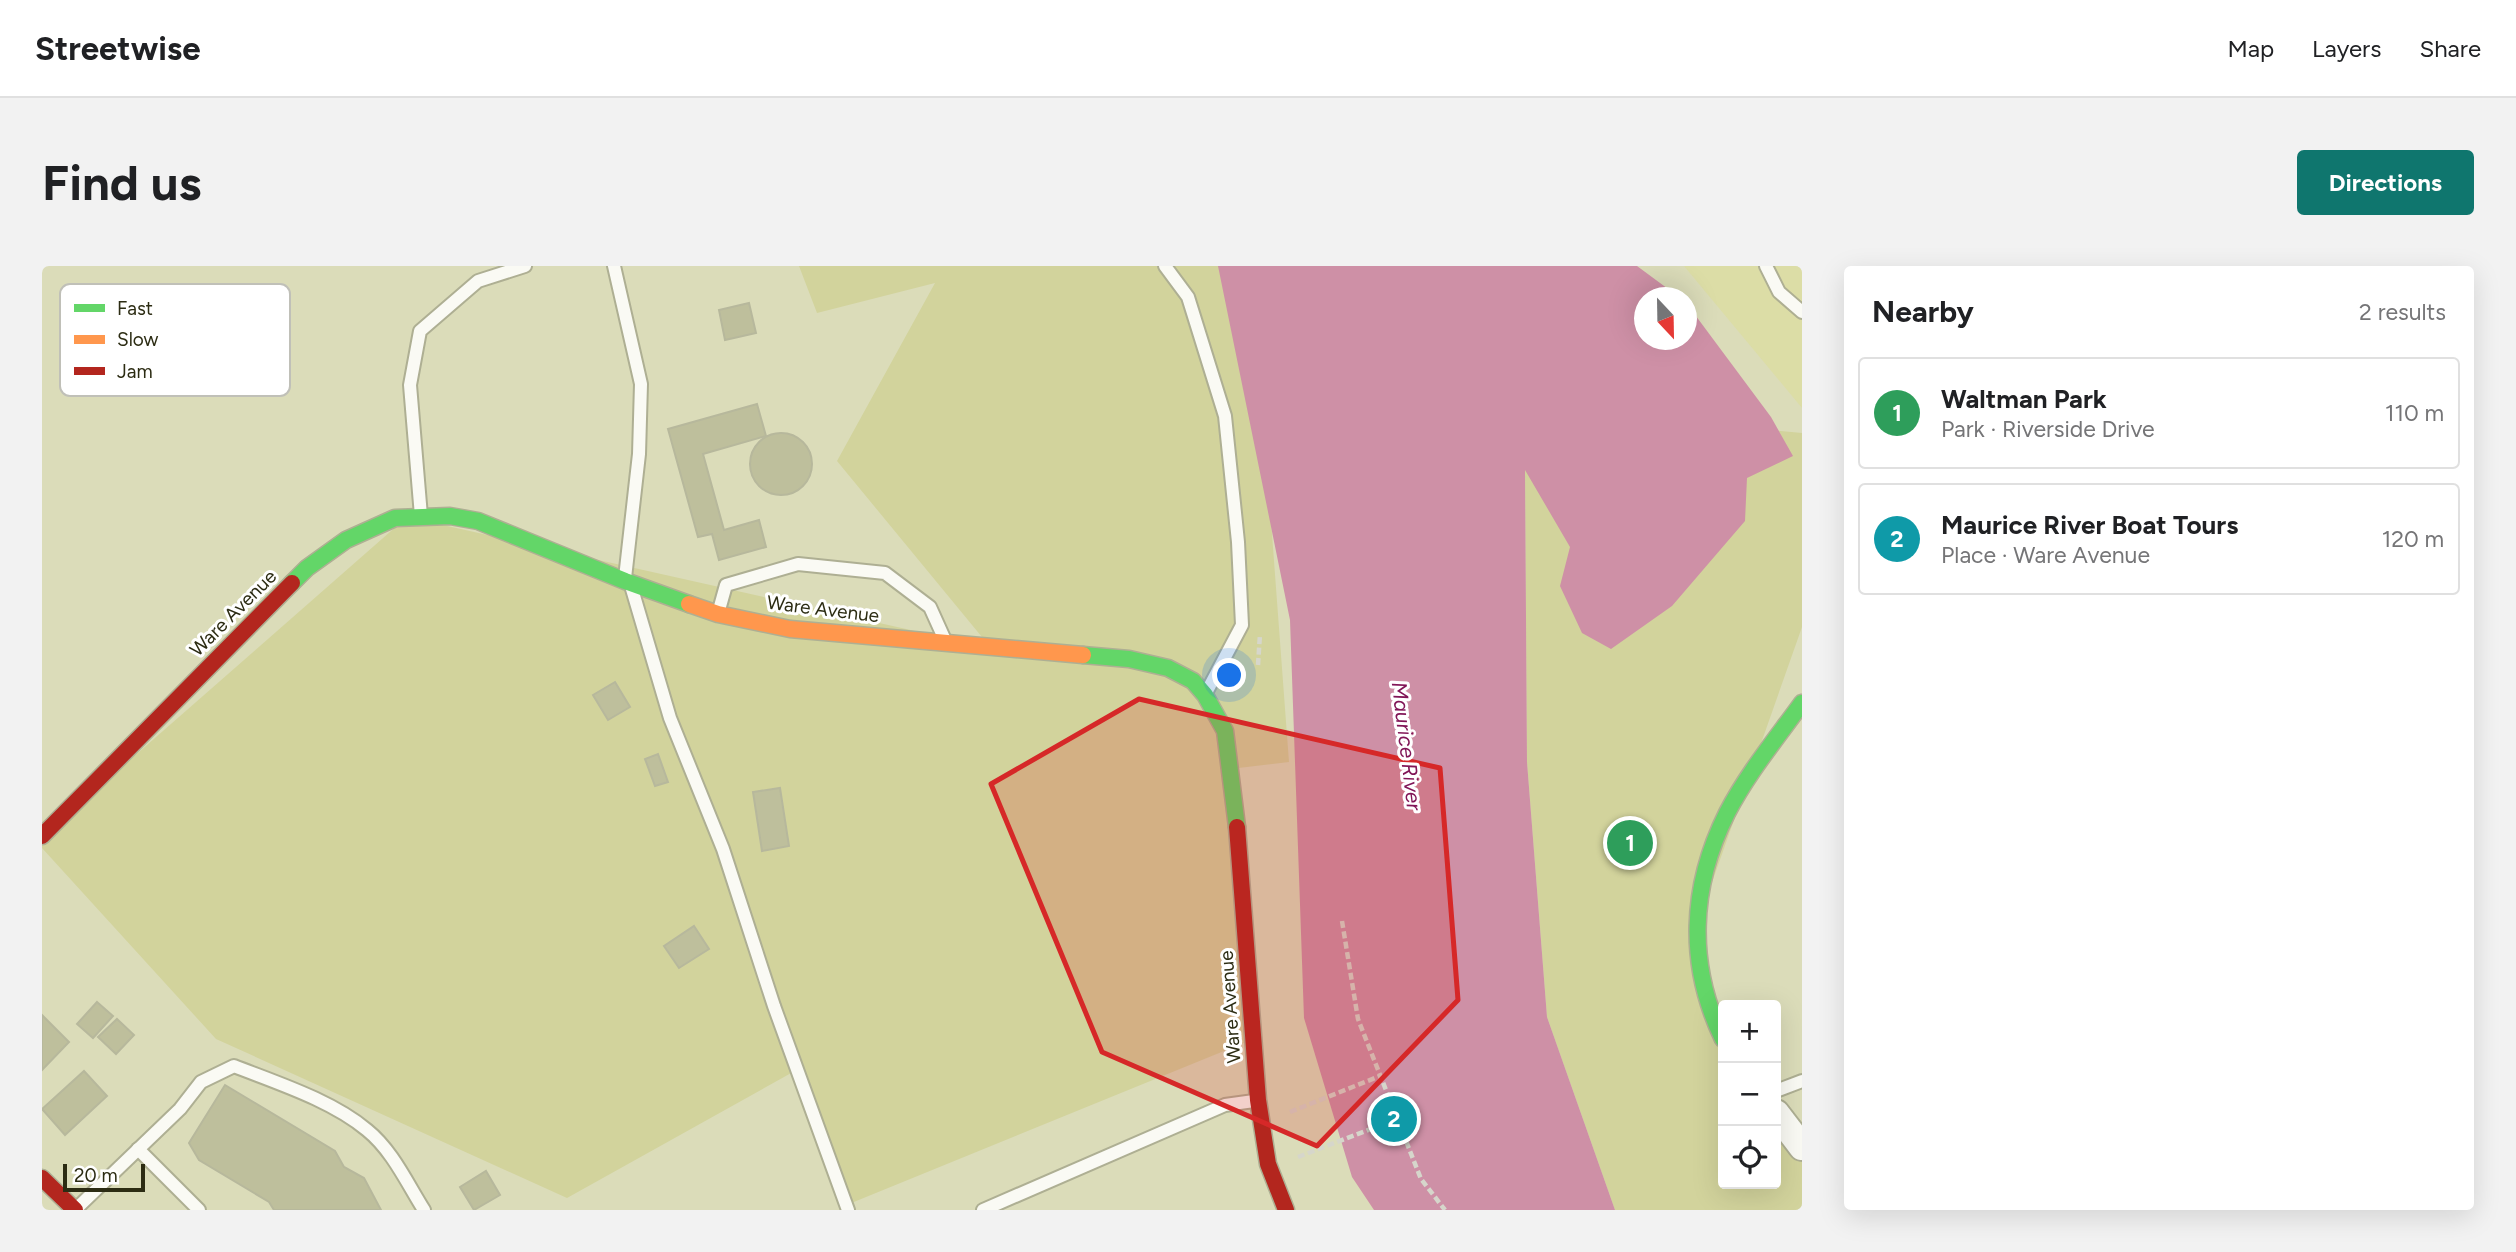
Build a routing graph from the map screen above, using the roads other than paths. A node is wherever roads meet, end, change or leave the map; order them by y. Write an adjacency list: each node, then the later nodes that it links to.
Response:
1 (525, 266): 6 (lane)
2 (614, 266): 7 (lane)
3 (1165, 266): 10 (lane)
4 (1766, 266): 5 (lane)
5 (1802, 313)
6 (421, 516): 7 (street, Ware Avenue); 12 (street, Ware Avenue)
7 (628, 582): 8 (street, Ware Avenue); 24 (lane)
8 (718, 614): 9 (street, Ware Avenue); 9 (lane)
9 (948, 644): 10 (street, Ware Avenue)
10 (1205, 695): 16 (street, Ware Avenue)
11 (1802, 703): 13 (street)
12 (42, 835)
13 (1718, 1030)
14 (1802, 1081): 15 (lane)
15 (1781, 1089)
16 (1258, 1100): 25 (lane); 26 (street, Ware Avenue)
17 (1781, 1120): 18 (street)
18 (1802, 1147)
19 (138, 1149): 21 (lane); 22 (lane); 23 (lane)
20 (42, 1178): 21 (street)
21 (75, 1210)
22 (199, 1210)
23 (424, 1210)
24 (848, 1210)
25 (983, 1210)
26 (1286, 1210)

